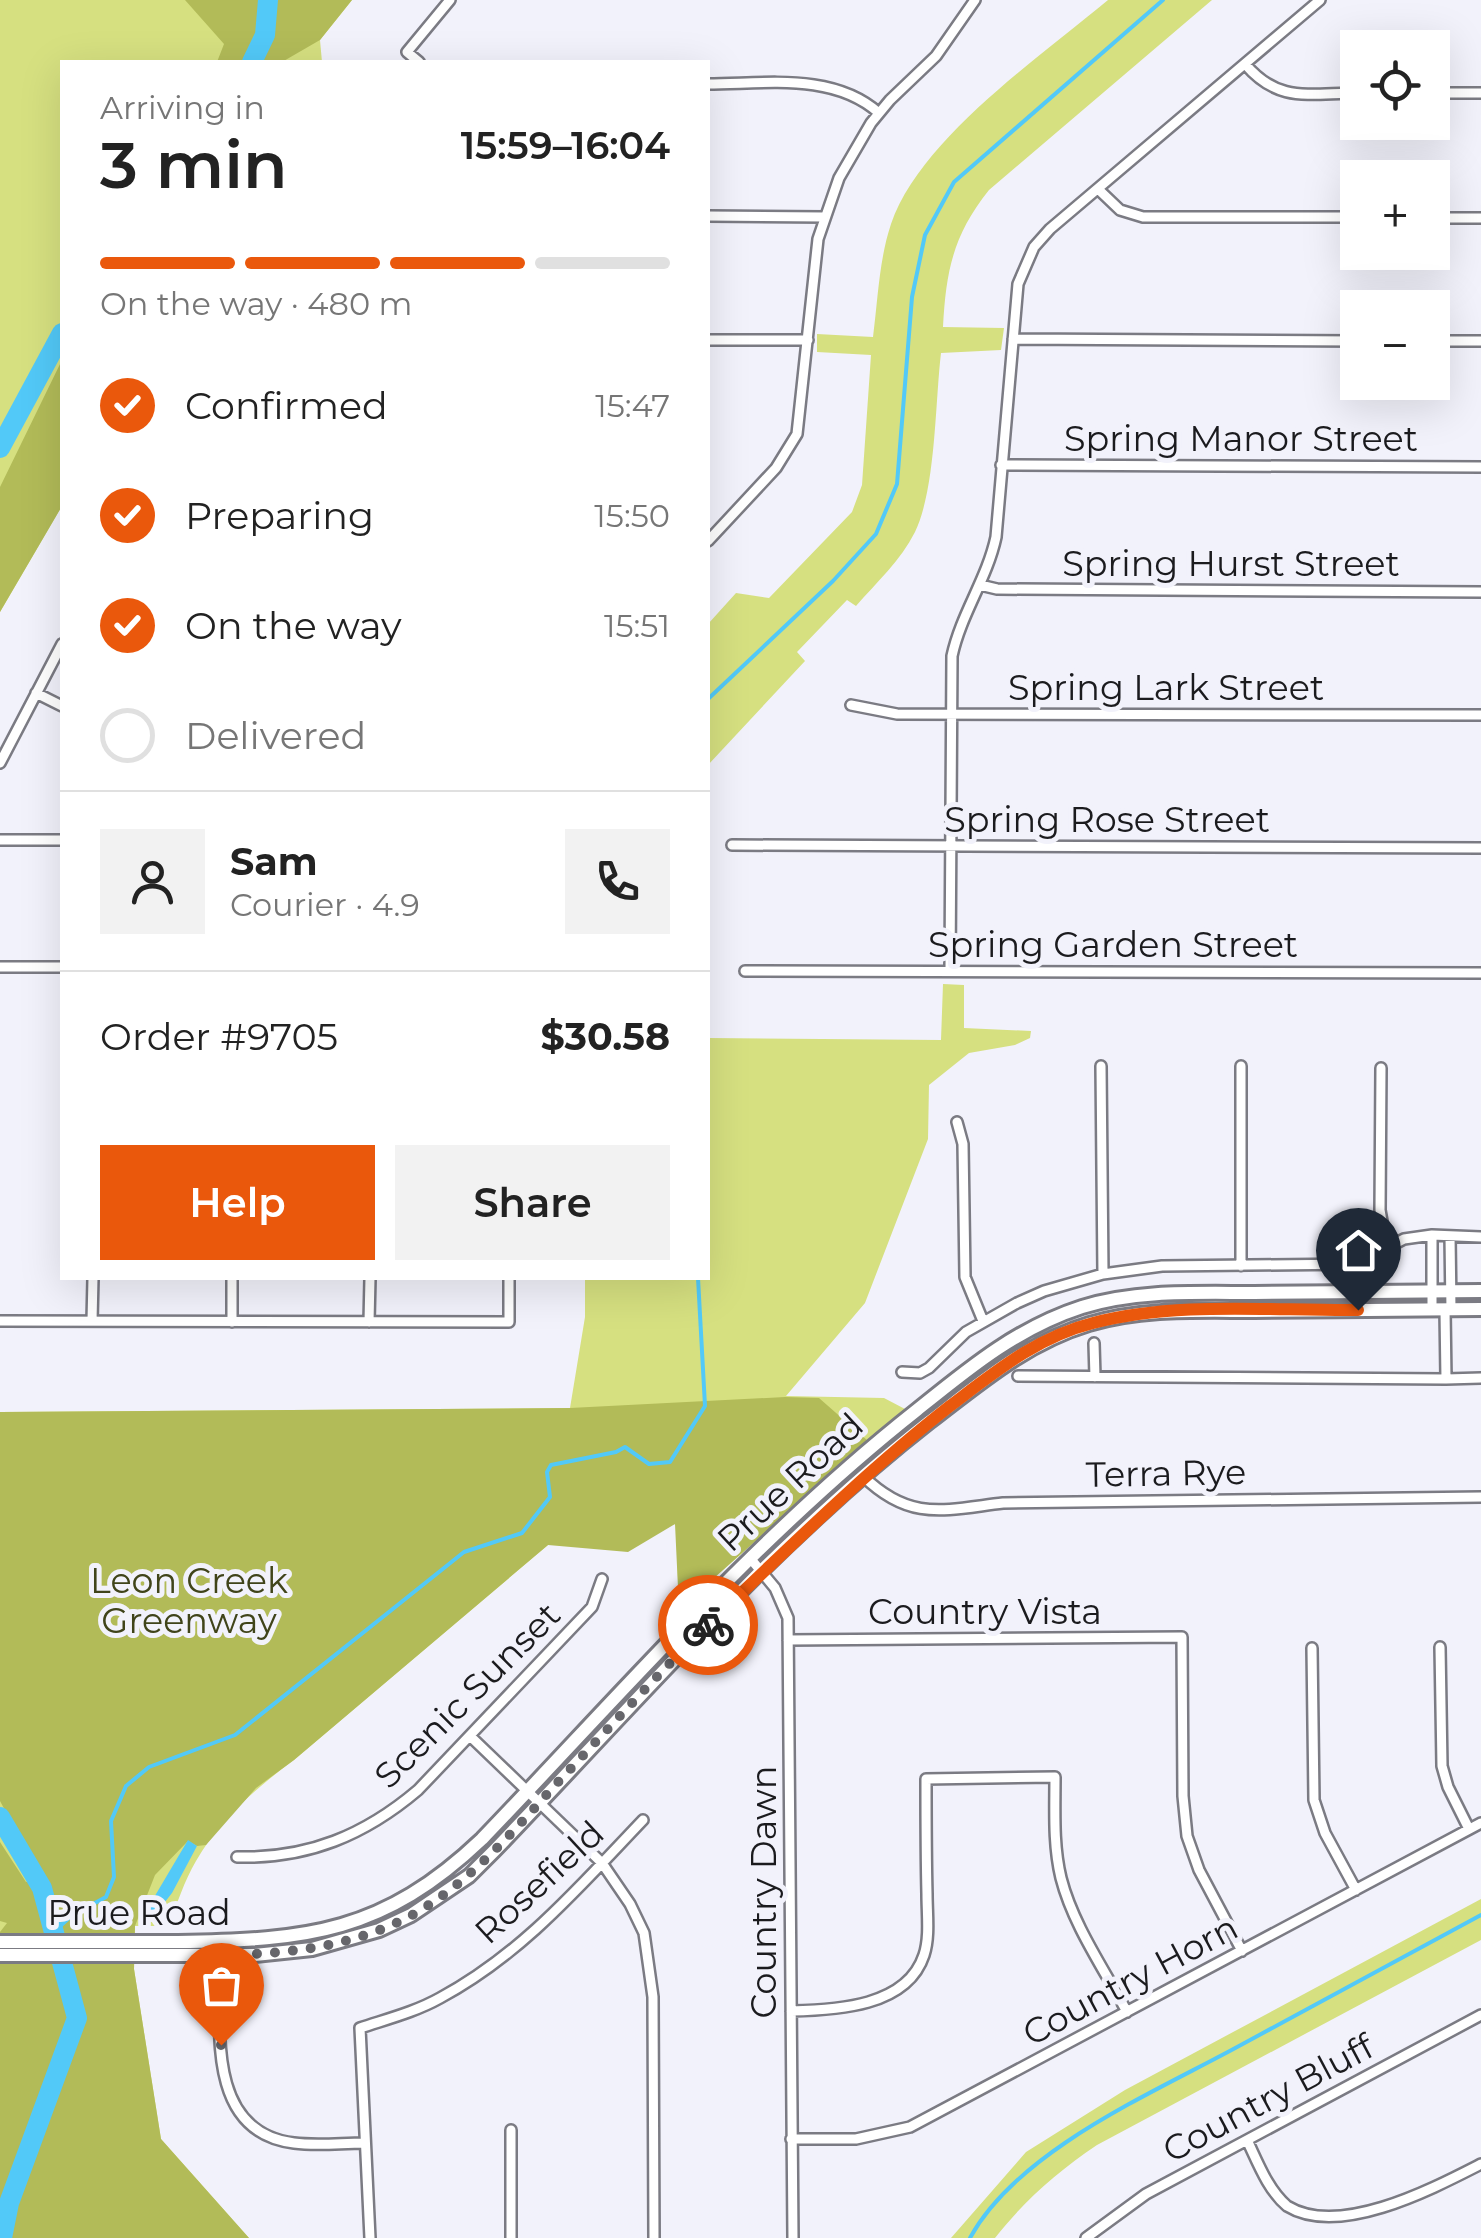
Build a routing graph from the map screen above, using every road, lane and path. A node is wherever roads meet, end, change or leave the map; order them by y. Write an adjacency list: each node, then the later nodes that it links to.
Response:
1 (450, 0): 4 (street)
2 (974, 0): 10 (street)
3 (1320, 0): 5 (street)
4 (417, 60)
5 (1245, 64): 7 (street); 11 (street)
6 (710, 84): 10 (street)
7 (1340, 93)
8 (1450, 93): 9 (street)
9 (1481, 93)
10 (879, 113): 13 (street)
11 (1098, 189): 14 (street); 17 (street)
12 (710, 216): 13 (street)
13 (824, 217): 19 (street)
14 (1340, 218)
15 (1450, 218): 16 (street)
16 (1481, 218)
17 (1013, 339): 20 (street); 23 (street)
18 (710, 340): 19 (street)
19 (808, 340): 25 (street)
20 (1340, 341)
21 (1450, 341): 22 (street)
22 (1481, 342)
23 (1001, 465): 24 (street, Spring Manor Street); 26 (street)
24 (1481, 466)
25 (710, 539)
26 (980, 585): 27 (street, Spring Hurst Street); 32 (street)
27 (1481, 592)
28 (60, 648): 29 (street)
29 (36, 693): 30 (street); 34 (street)
30 (60, 705)
31 (851, 705): 32 (street, Spring Lark Street)
32 (952, 715): 33 (street, Spring Lark Street); 38 (street)
33 (1481, 715)
34 (0, 762)
35 (0, 840): 36 (street)
36 (60, 840)
37 (732, 845): 38 (street, Spring Rose Street)
38 (954, 846): 39 (street, Spring Rose Street); 43 (street)
39 (1481, 848)
40 (0, 967): 41 (street)
41 (60, 968)
42 (744, 971): 43 (street, Spring Garden Street)
43 (950, 971): 44 (street, Spring Garden Street)
44 (1481, 973)
45 (1101, 1066): 56 (street)
46 (1241, 1066): 55 (street)
47 (1381, 1068): 52 (street)
48 (957, 1122): 70 (street)
49 (1432, 1235): 50 (street); 52 (street); 53 (street)
50 (1450, 1236): 51 (street); 54 (street)
51 (1481, 1238)
52 (1386, 1250): 55 (street)
53 (1432, 1265): 54 (street); 62 (street)
54 (1450, 1265): 63 (street)
55 (1241, 1266): 56 (street)
56 (1103, 1274): 70 (street)
57 (93, 1280): 69 (street)
58 (232, 1280): 71 (street)
59 (370, 1280): 72 (street)
60 (509, 1280): 72 (street)
61 (1481, 1291): 63 (main road, Prue Road)
62 (1432, 1292): 63 (main road, Prue Road); 64 (main road, Prue Road); 66 (street)
63 (1451, 1292): 66 (street)
64 (1153, 1294): 67 (main road); 81 (main road, Prue Road)
65 (1481, 1309): 66 (main road, Prue Road)
66 (1443, 1310): 67 (main road, Prue Road); 77 (street)
67 (1155, 1312): 79 (main road, Prue Road)
68 (0, 1321): 69 (street)
69 (92, 1321): 71 (street)
70 (983, 1321): 74 (street)
71 (232, 1322): 72 (street)
72 (370, 1322)
73 (1094, 1343): 76 (street)
74 (902, 1372)
75 (1018, 1376): 76 (street)
76 (1095, 1377): 77 (street)
77 (1446, 1378): 78 (street)
78 (1481, 1378)
79 (864, 1476): 80 (street, Terra Rye); 82 (main road, Prue Road)
80 (1481, 1497)
81 (750, 1558): 82 (street, Country Dawn); 88 (main road, Prue Road)
82 (762, 1570): 84 (street, Country Dawn); 89 (main road, Prue Road)
83 (602, 1580): 87 (street, Scenic Sunset)
84 (788, 1640): 99 (street, Country Vista); 101 (street, Country Dawn)
85 (1440, 1647): 92 (street)
86 (1312, 1648): 95 (street)
87 (470, 1736): 88 (street); 93 (street, Scenic Sunset)
88 (527, 1792): 89 (street); 97 (main road, Prue Road)
89 (539, 1804): 94 (street); 97 (main road, Prue Road)
90 (643, 1820): 94 (street, Rosefield)
91 (1481, 1823): 92 (street, Country Horn)
92 (1470, 1829): 95 (street, Country Horn)
93 (237, 1857)
94 (602, 1863): 107 (street, Rosefield); 111 (street)
95 (1356, 1890): 99 (street, Country Horn)
96 (0, 1942): 98 (main road, Prue Road)
97 (221, 1948): 98 (main road, Prue Road); 107 (street)
98 (127, 1949): 100 (main road, Prue Road)
99 (1242, 1951): 102 (street, Country Horn)
100 (0, 1956)
101 (791, 2011): 102 (street); 105 (street, Country Dawn)
102 (1127, 2012): 105 (street, Country Horn)
103 (1481, 2015): 106 (street, Country Bluff)
104 (511, 2130): 110 (street)
105 (792, 2139): 112 (street, Country Dawn)
106 (1247, 2140): 108 (street); 113 (street, Country Bluff)
107 (364, 2143): 109 (street)
108 (1481, 2164)
109 (370, 2238)
110 (512, 2238)
111 (654, 2238)
112 (792, 2238)
113 (1086, 2238)

